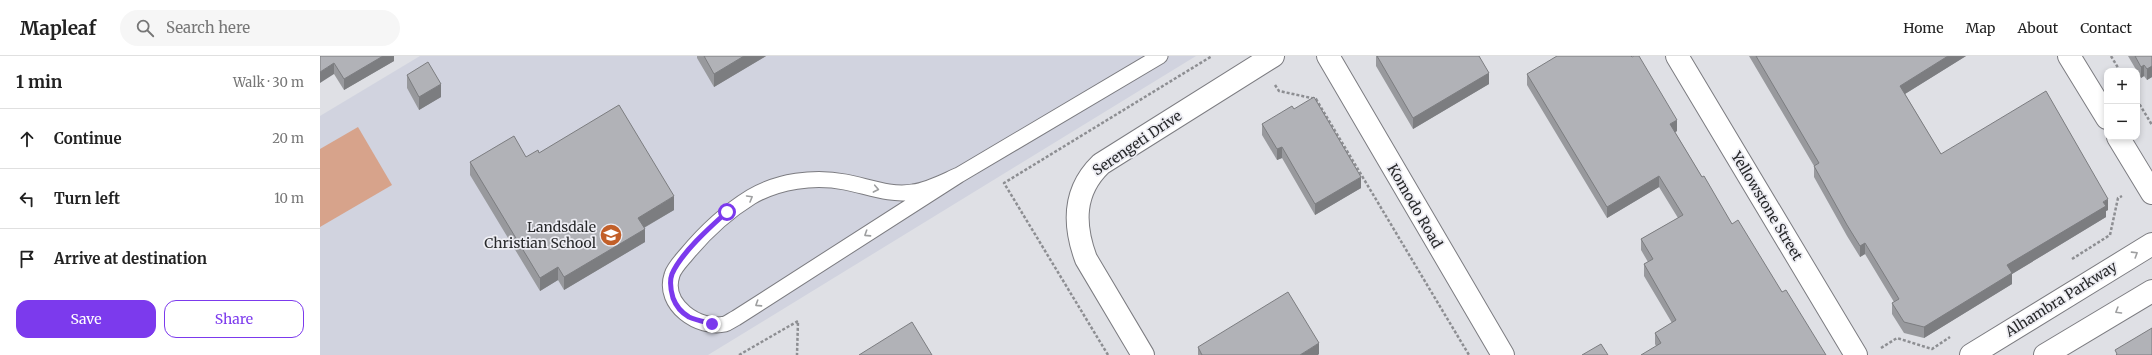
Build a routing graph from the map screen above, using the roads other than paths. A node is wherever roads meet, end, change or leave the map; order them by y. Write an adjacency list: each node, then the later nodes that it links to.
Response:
1 (1160, 56): 8 (lane)
2 (1328, 56): 14 (street, Komodo Road)
3 (1678, 56): 12 (street, Yellowstone Street)
4 (2070, 56): 6 (street)
5 (1267, 60): 13 (street, Serengeti Drive)
6 (2104, 113)
7 (2120, 140): 9 (street)
8 (959, 175): 8 (lane, one-way to 8)
9 (2149, 188)
10 (2152, 244): 15 (street, Alhambra Parkway, one-way to 10)
11 (2152, 291): 16 (street, one-way to 16)
12 (1866, 353)
13 (1143, 355)
14 (1503, 355)
15 (1971, 355)
16 (2045, 355)

